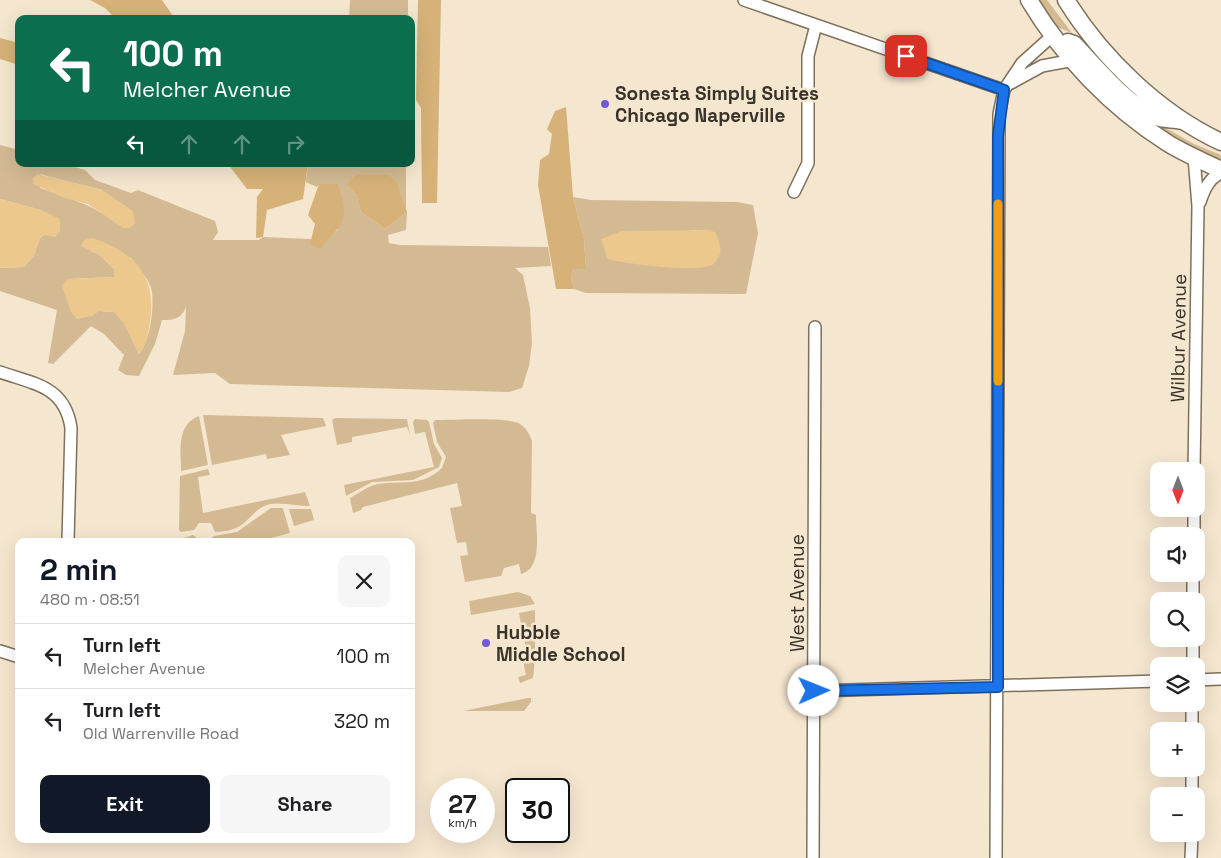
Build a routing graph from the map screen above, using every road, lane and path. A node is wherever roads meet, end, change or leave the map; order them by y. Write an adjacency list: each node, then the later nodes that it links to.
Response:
1 (744, 0): 4 (street)
2 (1030, 0): 5 (main road)
3 (1066, 0): 8 (main road)
4 (816, 25): 7 (street); 12 (street)
5 (1052, 36): 6 (main road); 7 (street); 8 (main road)
6 (1074, 60): 7 (street); 10 (main road)
7 (1006, 87): 23 (street)
8 (1185, 121): 9 (main road)
9 (1221, 142)
10 (1194, 156): 11 (main road); 13 (street, Wilbur Avenue)
11 (1221, 171): 13 (street, Wilbur Avenue)
12 (794, 192)
13 (1198, 206): 16 (street, Wilbur Avenue)
14 (815, 327): 24 (street, West Avenue)
15 (0, 372): 17 (street)
16 (1194, 462)
17 (68, 538)
18 (0, 651): 19 (street)
19 (15, 656)
20 (1221, 679): 21 (street)
21 (1205, 680)
22 (1150, 682): 23 (street)
23 (998, 687): 24 (street); 27 (street)
24 (814, 691): 26 (street, West Avenue)
25 (1192, 842): 28 (street)
26 (813, 858)
27 (996, 858)
28 (1191, 858)

